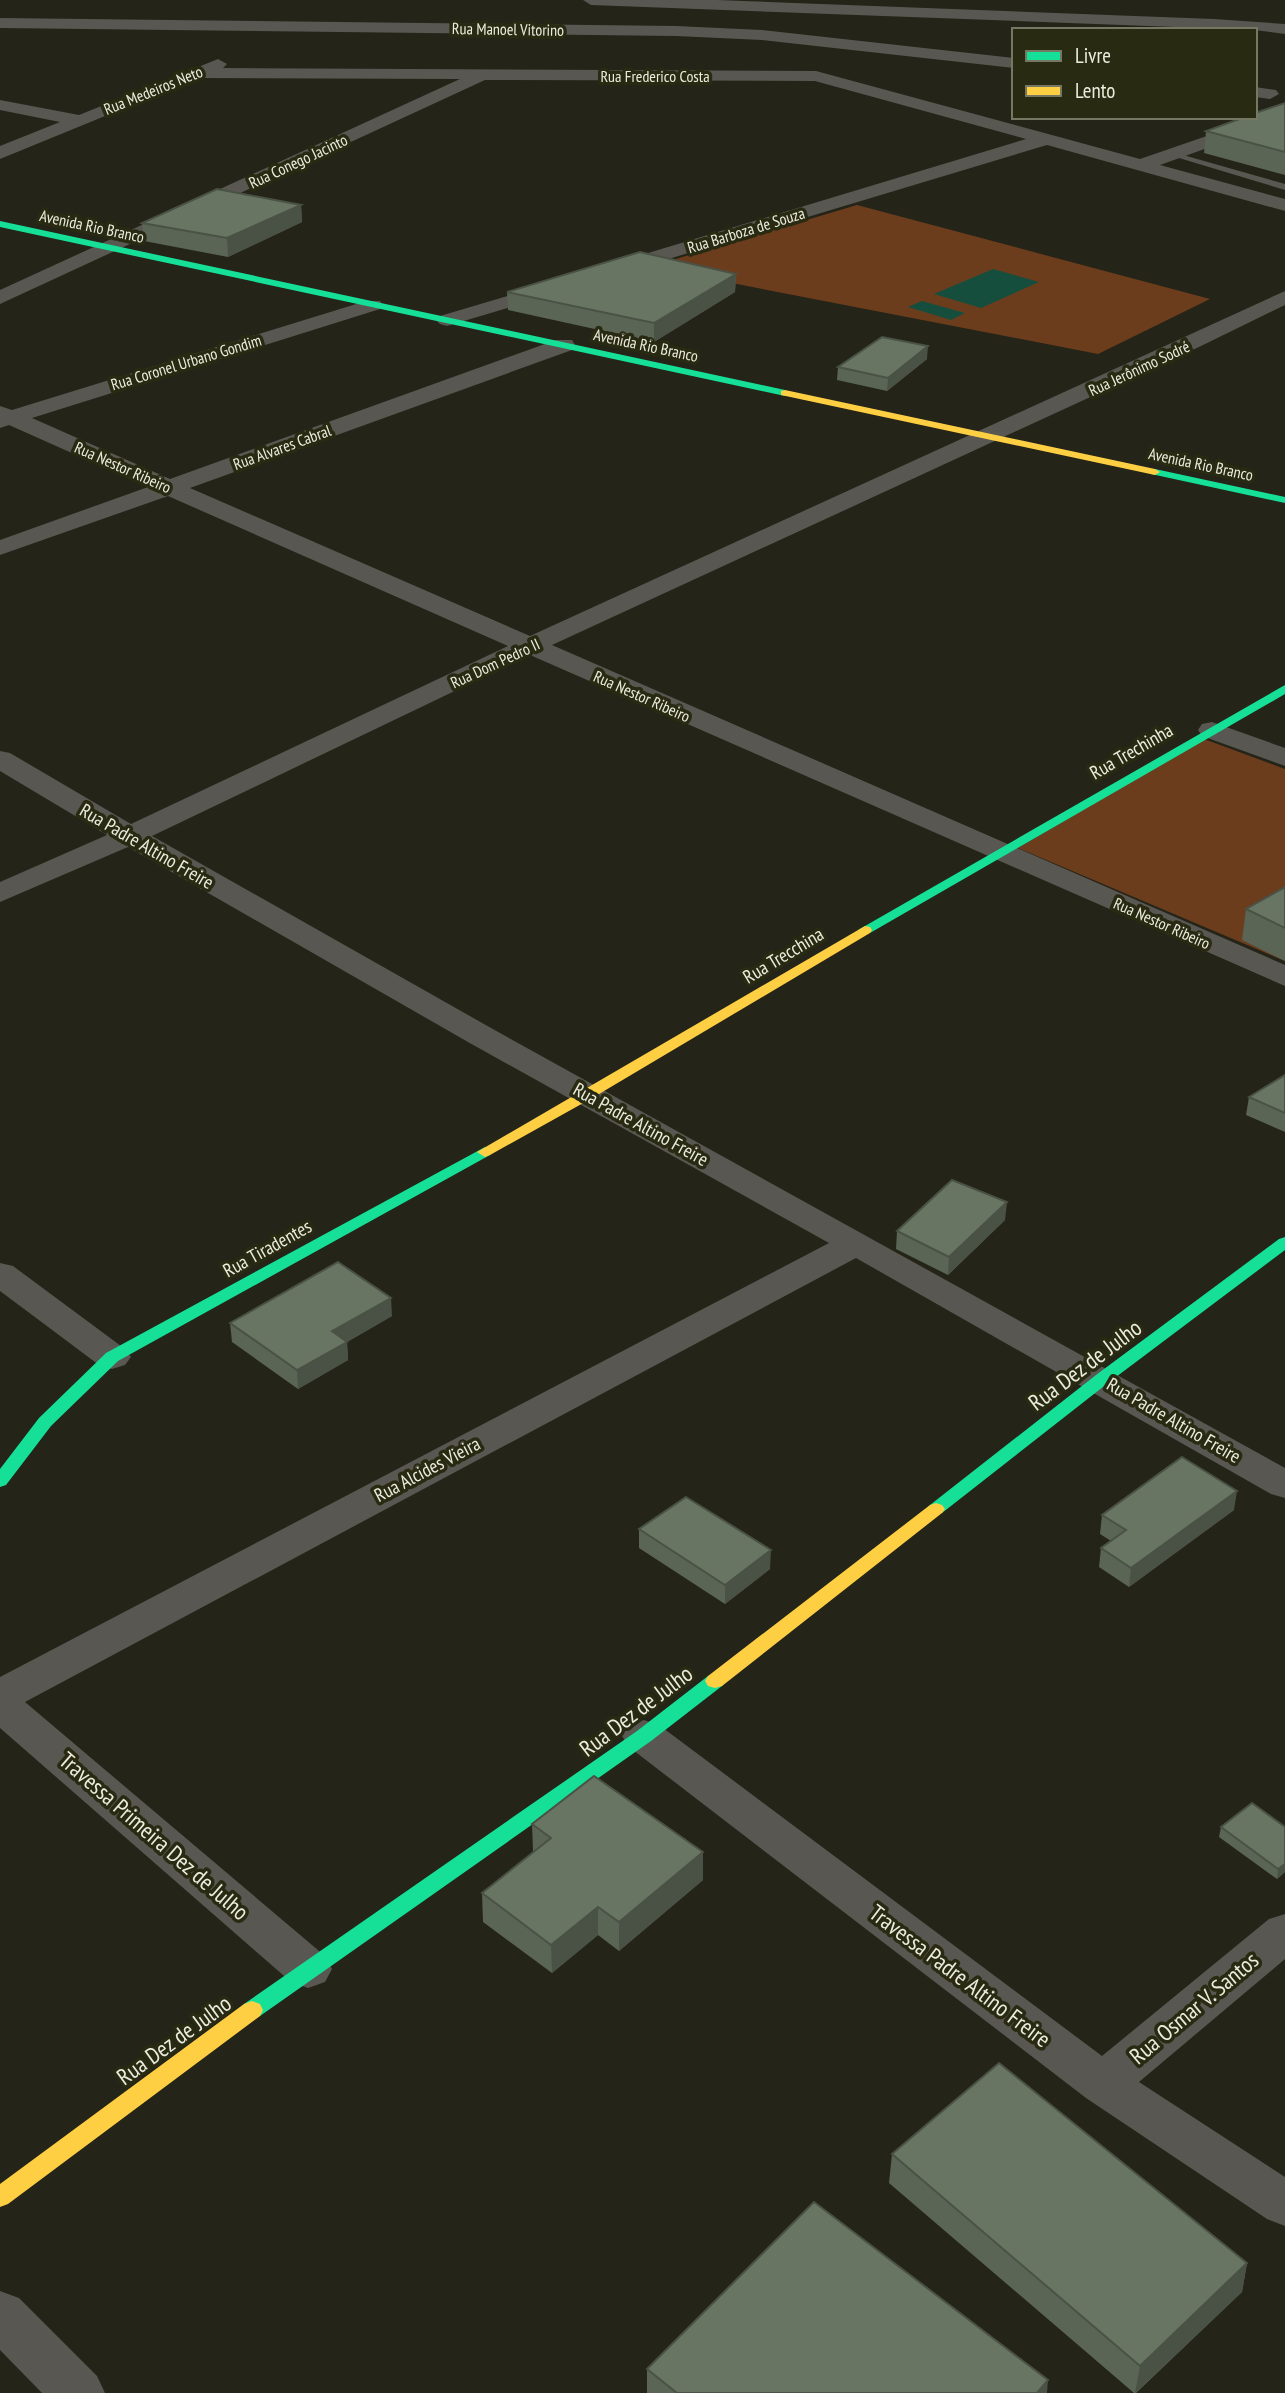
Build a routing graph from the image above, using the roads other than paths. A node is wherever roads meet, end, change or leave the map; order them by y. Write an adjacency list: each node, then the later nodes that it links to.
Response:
1 (591, 0): 4 (street)
2 (1165, 6): 5 (street)
3 (97, 8): 8 (street)
4 (865, 11): 5 (street); 12 (street)
5 (1215, 18): 6 (street); 10 (street)
6 (1285, 20)
7 (0, 23): 8 (street, Rua Manoel Vitorino)
8 (86, 24): 9 (street, Rua Manoel Vitorino)
9 (305, 27): 11 (street); 12 (street, Rua Manoel Vitorino)
10 (1285, 29)
11 (269, 42)
12 (841, 42): 14 (street, Rua Manoel Vitorino); 17 (street)
13 (232, 58): 15 (street, Rua Medeiros Neto)
14 (1012, 63)
15 (196, 73): 16 (street, Rua Frederico Costa); 20 (street, Rua Medeiros Neto)
16 (486, 74): 17 (street, Rua Frederico Costa); 30 (street, Rua Conego Jacinto)
17 (816, 76): 21 (street, Rua Frederico Costa)
18 (0, 105): 20 (street)
19 (1285, 114): 24 (street)
20 (79, 120): 23 (street, Rua Medeiros Neto)
21 (1044, 140): 25 (street, Rua Frederico Costa); 31 (street, Rua Barboza de Souza)
22 (1128, 146): 25 (street)
23 (0, 153)
24 (1172, 153): 26 (street); 27 (lane)
25 (1104, 155): 26 (street, Rua Frederico Costa)
26 (1141, 165): 28 (street, Rua Frederico Costa)
27 (1285, 187)
28 (1285, 205)
29 (0, 224): 30 (street, Avenida Rio Branco)
30 (109, 248): 34 (street, Rua Conego Jacinto); 35 (street, Avenida Rio Branco)
31 (593, 276)
32 (567, 284): 36 (street)
33 (1285, 297): 39 (street, Rua Jerônimo Sodré)
34 (0, 298)
35 (373, 304): 36 (street, Avenida Rio Branco); 38 (street, Rua Coronel Urbano Gondim)
36 (447, 320): 37 (street, Avenida Rio Branco)
37 (564, 345): 39 (street, Avenida Rio Branco); 40 (street, Rua Alvares Cabral)
38 (3, 417): 40 (street, Rua Nestor Ribeiro)
39 (992, 436): 41 (street, Avenida Rio Branco); 43 (street, Rua Dom Pedro II)
40 (170, 487): 42 (street, Rua Alvares Cabral); 43 (street, Rua Nestor Ribeiro)
41 (1285, 500)
42 (0, 548)
43 (528, 646): 48 (street, Rua Dom Pedro II); 49 (street, Rua Nestor Ribeiro)
44 (1285, 689): 45 (street, Rua Trechinha)
45 (1212, 730): 46 (street); 49 (street, Rua Trechinha)
46 (1285, 758)
47 (0, 760): 48 (street, Rua Padre Altino Freire)
48 (130, 838): 50 (street, Rua Dom Pedro II); 52 (street, Rua Padre Altino Freire)
49 (999, 851): 51 (street, Rua Nestor Ribeiro); 52 (street, Rua Trecchina)
50 (0, 893)
51 (1285, 977)
52 (589, 1094): 54 (street, Rua Padre Altino Freire); 56 (street, Rua Tiradentes)
53 (1285, 1242): 57 (street, Rua Dez de Julho)
54 (855, 1244): 57 (street, Rua Padre Altino Freire); 60 (street, Rua Alcides Vieira)
55 (0, 1273): 56 (street)
56 (113, 1357): 58 (street, Rua Tiradentes)
57 (1102, 1379): 59 (street, Rua Padre Altino Freire); 62 (street, Rua Dez de Julho)
58 (0, 1481)
59 (1285, 1485)
60 (0, 1696)
61 (0, 1704): 64 (street, Travessa Primeira Dez de Julho)
62 (644, 1736): 64 (street, Rua Dez de Julho); 65 (street, Travessa Padre Altino Freire)
63 (1285, 1932): 65 (street, Rua Osmar V. Santos)
64 (308, 1969): 66 (street, Rua Dez de Julho)
65 (1103, 2084): 67 (street, Travessa Padre Altino Freire)
66 (0, 2197)
67 (1285, 2204)
68 (0, 2314): 69 (street)
69 (78, 2393)

